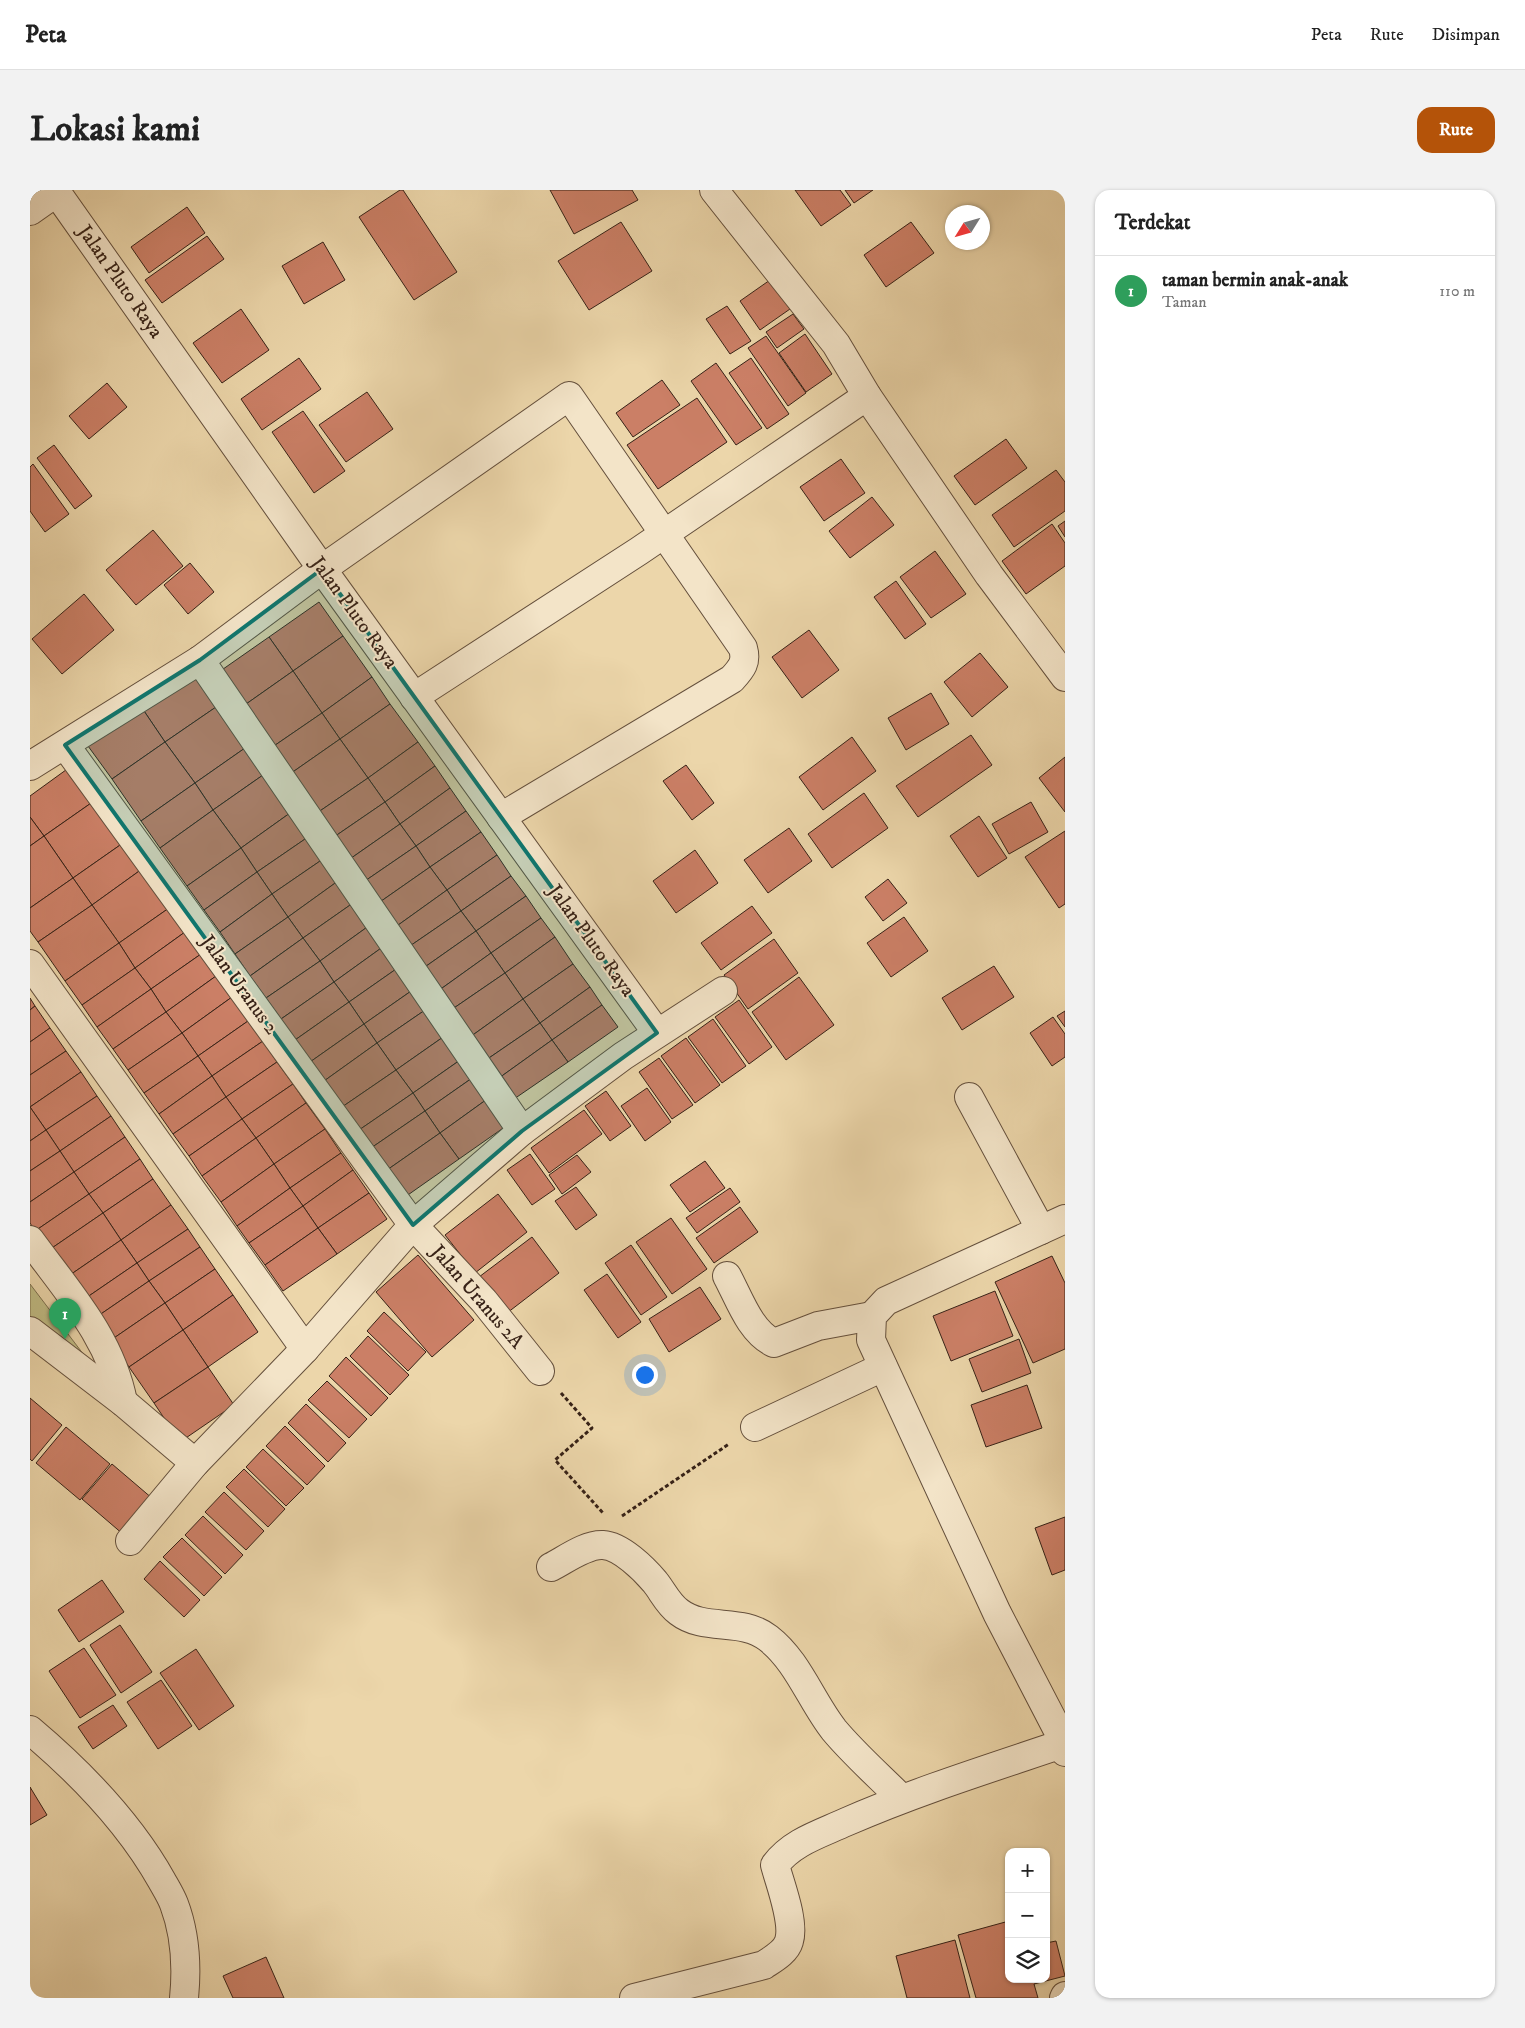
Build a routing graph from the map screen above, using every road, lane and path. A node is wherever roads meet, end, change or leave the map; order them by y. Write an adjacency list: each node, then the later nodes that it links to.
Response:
1 (714, 190): 4 (street)
2 (56, 191): 3 (street); 6 (street, Jalan Pluto Raya)
3 (30, 211)
4 (867, 396): 5 (street); 8 (street)
5 (664, 534): 6 (street); 9 (street); 12 (street)
6 (322, 569): 7 (street); 9 (street, Jalan Pluto Raya)
7 (200, 660): 10 (street); 17 (street)
8 (1065, 677)
9 (414, 697): 12 (street, Jalan Pluto Raya)
10 (65, 744): 11 (street); 18 (street, Jalan Uranus 2)
11 (30, 766)
12 (500, 817): 15 (street, Jalan Pluto Raya)
13 (30, 964): 24 (street)
14 (723, 991): 15 (street)
15 (657, 1033): 17 (street)
16 (969, 1098): 19 (street)
17 (522, 1131): 18 (street)
18 (413, 1225): 24 (street); 26 (street, Jalan Uranus 2A)
19 (1053, 1225): 22 (street)
20 (30, 1240): 27 (street)
21 (727, 1276): 22 (street)
22 (872, 1316): 25 (street)
23 (30, 1331): 27 (street)
24 (306, 1348): 29 (street)
25 (882, 1367): 28 (street); 35 (street)
26 (540, 1371): 30 (path)
27 (123, 1402): 29 (street)
28 (755, 1427): 31 (path)
29 (195, 1463): 32 (street)
30 (605, 1516)
31 (620, 1518)
32 (130, 1541)
33 (551, 1567): 37 (street)
34 (30, 1730): 38 (street)
35 (1065, 1744): 36 (street); 37 (street)
36 (1065, 1752)
37 (901, 1798): 39 (street)
38 (184, 1998)
39 (634, 1998)

